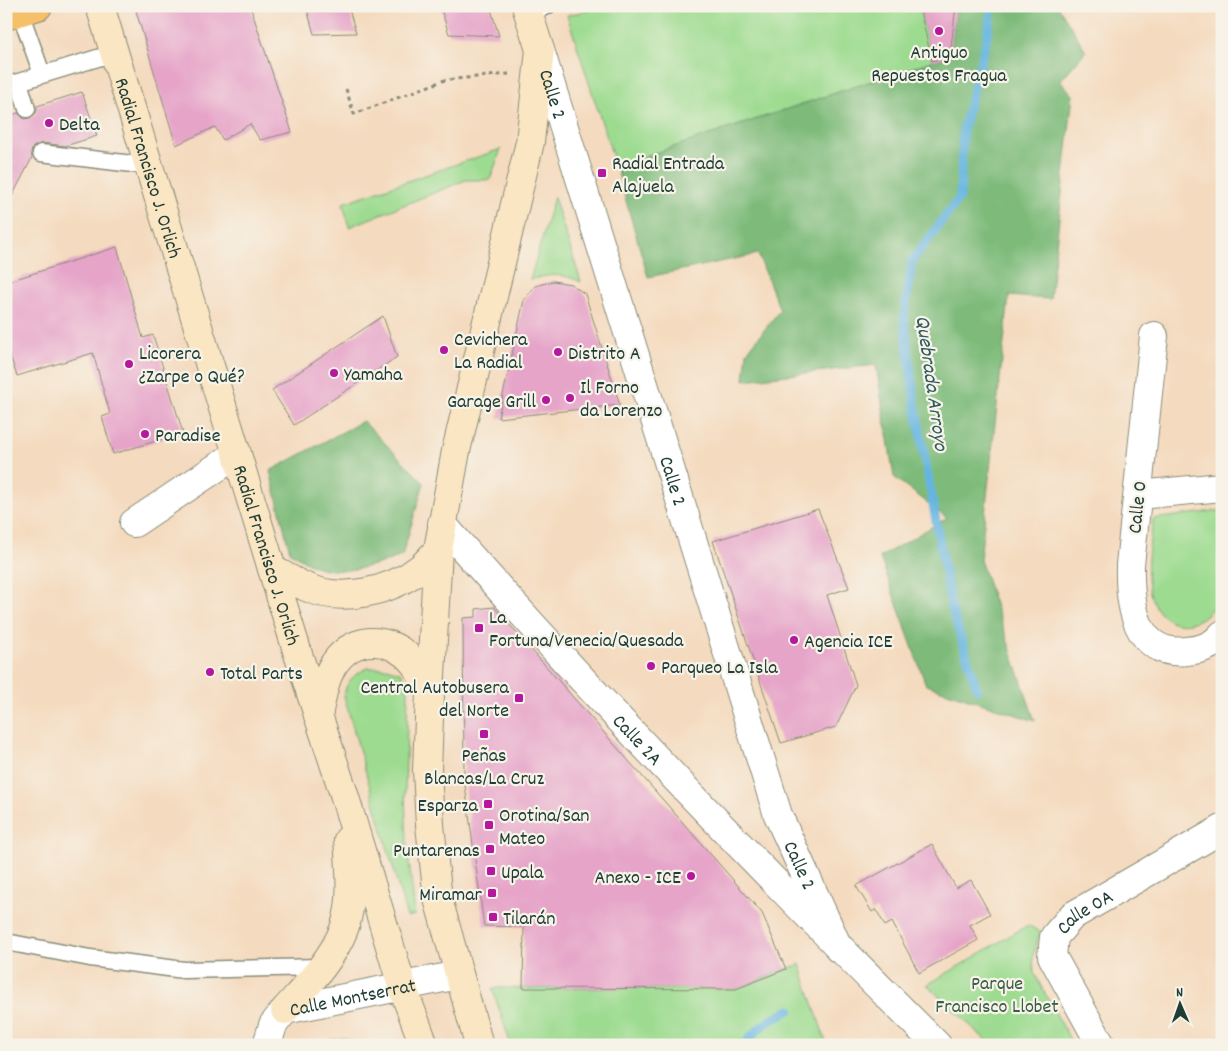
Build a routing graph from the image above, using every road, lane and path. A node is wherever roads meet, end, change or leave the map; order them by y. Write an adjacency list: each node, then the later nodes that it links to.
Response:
1 (100, 6): 4 (main road, Radial Francisco J. Orlich)
2 (533, 9): 5 (main road, Calle 2)
3 (21, 12): 6 (lane)
4 (114, 53): 6 (lane); 10 (main road, Radial Francisco J. Orlich)
5 (539, 61): 7 (path); 16 (main road); 22 (street, Calle 2)
6 (42, 74): 8 (lane)
7 (346, 88)
8 (27, 110)
9 (41, 153): 10 (lane)
10 (149, 166): 12 (main road, Radial Francisco J. Orlich)
11 (1154, 336): 14 (street, Calle 0)
12 (237, 454): 15 (street); 17 (main road, Radial Francisco J. Orlich)
13 (1222, 487): 14 (street)
14 (1138, 495): 18 (street, Calle 0)
15 (134, 523)
16 (440, 537): 17 (main road); 19 (main road); 24 (street, Calle 2A)
17 (272, 569): 20 (main road, Radial Francisco J. Orlich)
18 (1222, 635)
19 (430, 694): 20 (main road); 28 (main road)
20 (318, 716): 21 (main road, Radial Francisco J. Orlich)
21 (344, 794): 27 (main road); 29 (main road, Radial Francisco J. Orlich)
22 (778, 815): 24 (street); 26 (street, Calle 2)
23 (1222, 829): 35 (street, Calle 0A)
24 (732, 838): 26 (street, Calle 2A)
25 (6, 942): 27 (lane)
26 (839, 949): 34 (street, Calle 2A)
27 (323, 967): 30 (main road)
28 (458, 975): 29 (street, Calle Montserrat); 33 (main road)
29 (402, 986): 30 (street, Calle Montserrat); 32 (main road, Radial Francisco J. Orlich)
30 (285, 1010): 31 (street, Calle Montserrat)
31 (267, 1045)
32 (424, 1045)
33 (479, 1045)
34 (937, 1045)
35 (1100, 1045)

